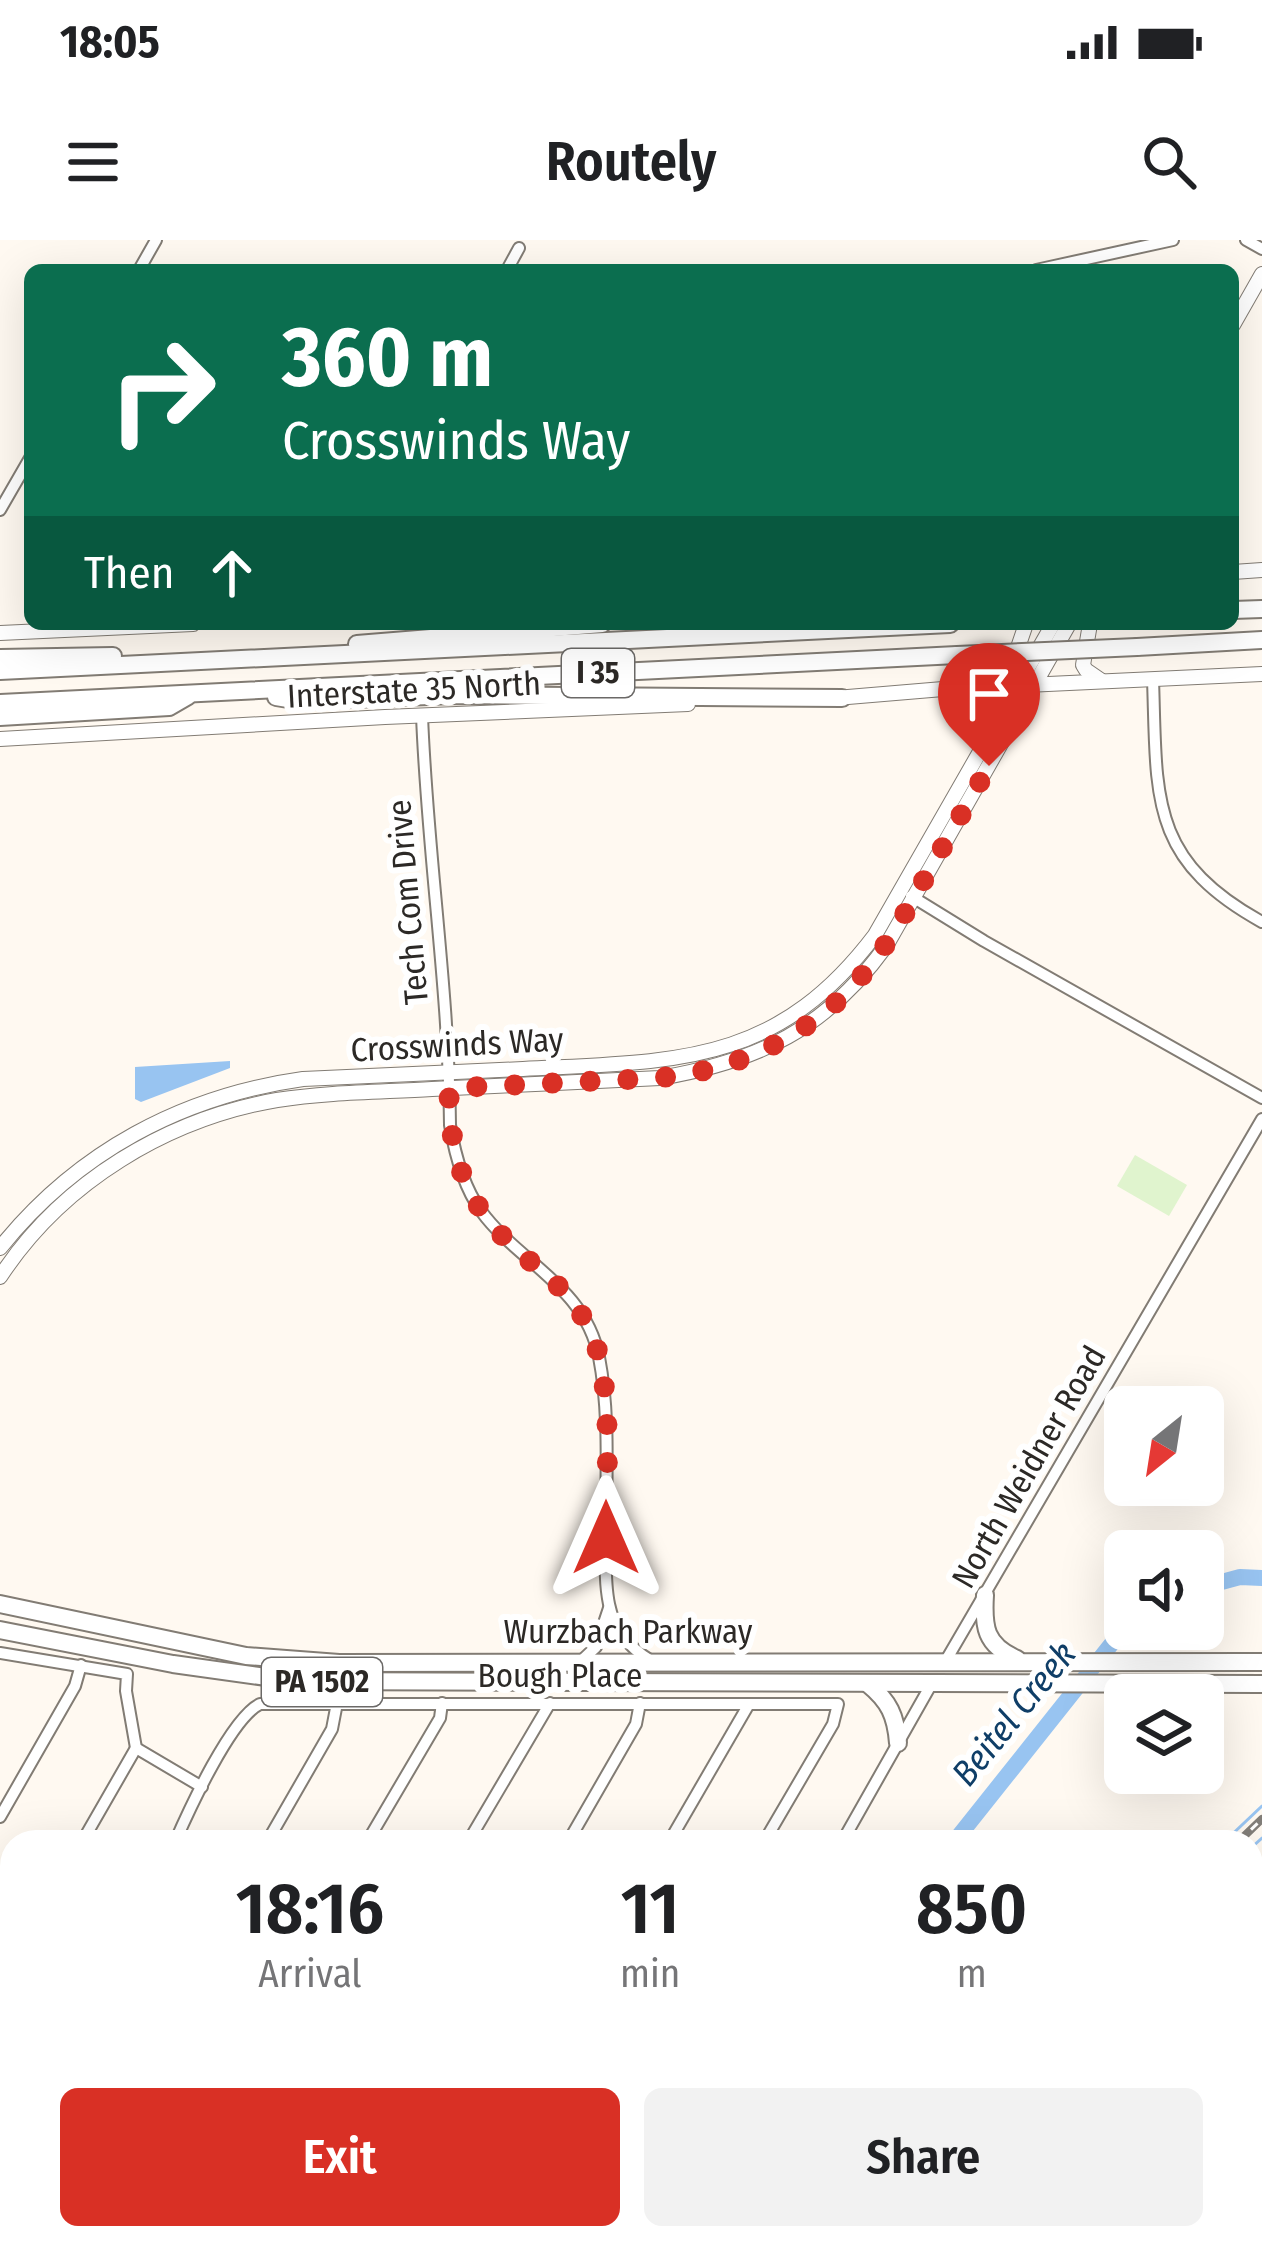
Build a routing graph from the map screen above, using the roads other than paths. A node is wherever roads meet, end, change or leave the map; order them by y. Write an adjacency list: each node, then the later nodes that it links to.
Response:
1 (1173, 240): 6 (street)
2 (1246, 240): 4 (street)
3 (519, 248): 5 (street)
4 (1262, 249)
5 (510, 264)
6 (1063, 264)
7 (1262, 274): 8 (main road)
8 (1239, 314)
9 (24, 468): 10 (street)
10 (0, 510)
11 (64, 630): 18 (main road)
12 (540, 630): 21 (highway)
13 (831, 630): 21 (highway, I 35)
14 (1024, 630): 28 (main road)
15 (1050, 630): 27 (main road)
16 (1066, 630): 26 (main road)
17 (1089, 630): 25 (main road)
18 (0, 633)
19 (1262, 640): 30 (highway, I 35, bridge)
20 (0, 658): 21 (highway)
21 (237, 660): 22 (highway, I 35)
22 (0, 671)
23 (1262, 674): 24 (main road, Interstate 35 North)
24 (1154, 679): 25 (main road, Interstate 35 North); 39 (street)
25 (1102, 681): 26 (main road, Interstate 35 North)
26 (1036, 684): 27 (main road, Interstate 35 North); 38 (main road)
27 (1019, 685): 28 (main road, Interstate 35 North); 37 (main road)
28 (975, 687): 29 (main road, Interstate 35 North)
29 (944, 689): 32 (main road, Interstate 35 North); 37 (main road)
30 (240, 691): 31 (highway, I 35); 32 (highway)
31 (194, 693): 33 (highway, I 35); 35 (highway)
32 (842, 698): 34 (main road, Interstate 35 North)
33 (0, 703)
34 (422, 716): 36 (main road, Interstate 35 North); 40 (street, Tech Com Drive)
35 (0, 717)
36 (0, 740)
37 (987, 742): 38 (main road)
38 (908, 894): 40 (main road, Crosswinds Way); 41 (street)
39 (1262, 922)
40 (449, 1080): 43 (main road, Crosswinds Way); 44 (main road, Crosswinds Way); 47 (street, Tech Com Drive)
41 (1262, 1098)
42 (1262, 1119): 45 (street, North Weidner Road)
43 (0, 1248)
44 (0, 1277)
45 (986, 1595): 51 (highway); 53 (street, North Weidner Road)
46 (0, 1604): 50 (highway, Wurzbach Parkway / PA 1502)
47 (609, 1608): 50 (street); 52 (street)
48 (0, 1630): 56 (highway, Wurzbach Parkway / PA 1502)
49 (0, 1653): 55 (street)
50 (580, 1661): 52 (highway, Wurzbach Parkway / PA 1502)
51 (1023, 1661): 53 (highway, Wurzbach Parkway / PA 1502); 54 (highway, Wurzbach Parkway / PA 1502)
52 (653, 1662): 53 (highway, Wurzbach Parkway / PA 1502)
53 (945, 1662): 57 (street, North Weidner Road)
54 (1262, 1662)
55 (81, 1666): 65 (street); 67 (street)
56 (867, 1684): 57 (highway, Wurzbach Parkway / PA 1502); 64 (highway)
57 (932, 1684): 58 (highway, Wurzbach Parkway / PA 1502); 64 (street, North Weidner Road)
58 (1262, 1684)
59 (338, 1703): 60 (street, Bough Place); 66 (street, Bough Place); 70 (street)
60 (442, 1703): 61 (street, Bough Place); 71 (street)
61 (550, 1703): 62 (street, Bough Place); 72 (street)
62 (640, 1703): 63 (street, Bough Place); 73 (street)
63 (749, 1704): 74 (street); 75 (street, Bough Place)
64 (898, 1743): 76 (street, North Weidner Road)
65 (136, 1748): 66 (street); 68 (street)
66 (202, 1787): 69 (street)
67 (0, 1817)
68 (89, 1830)
69 (181, 1830)
70 (274, 1830)
71 (374, 1830)
72 (475, 1830)
73 (575, 1830)
74 (676, 1830)
75 (771, 1830)
76 (849, 1830)

